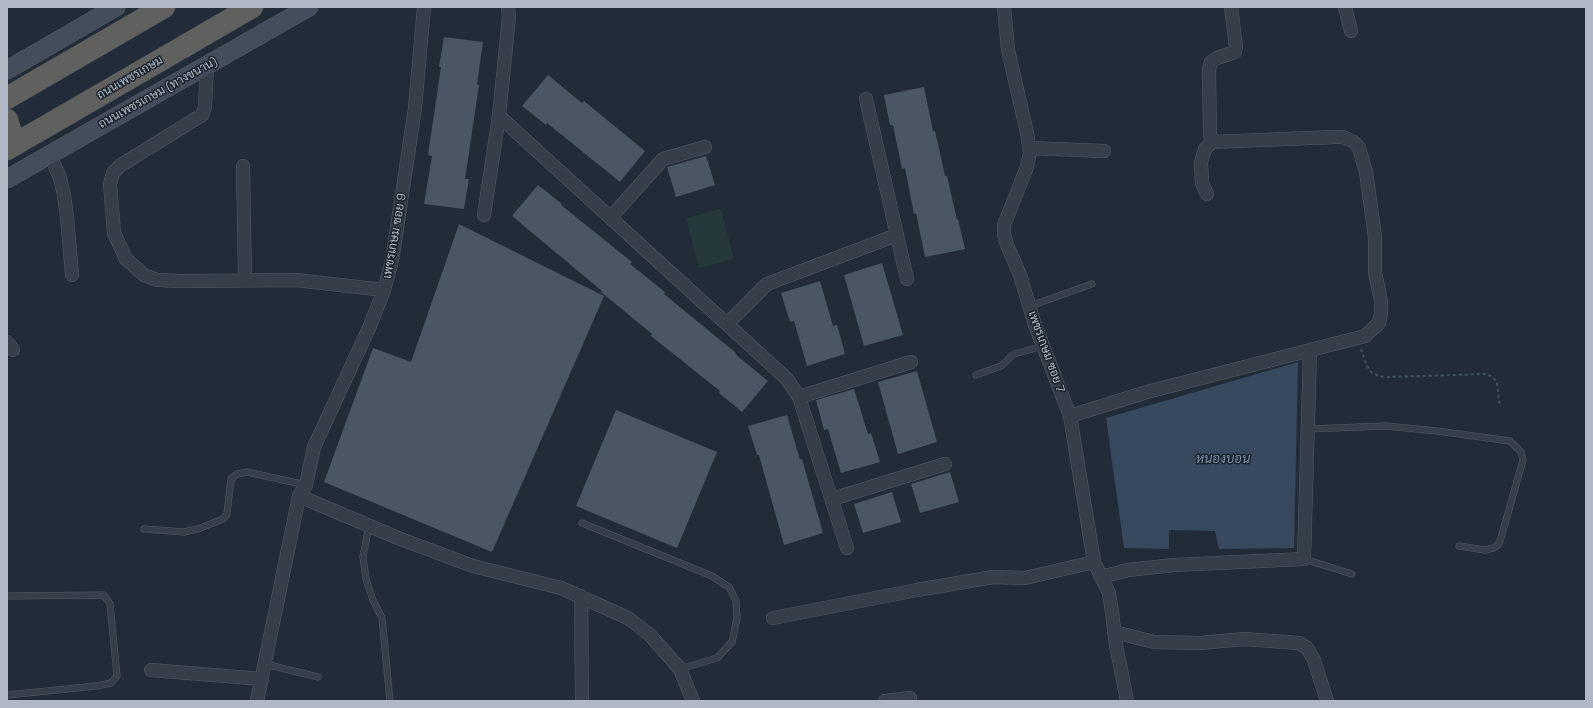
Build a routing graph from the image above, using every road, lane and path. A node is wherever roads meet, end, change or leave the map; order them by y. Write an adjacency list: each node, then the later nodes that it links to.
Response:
1 (116, 7): 12 (main road)
2 (164, 7): 13 (highway)
3 (252, 7): 18 (highway, ถนนเพชรเกษม)
4 (309, 7): 11 (main road, ถนนเพชรเกษม (ทางขนาน))
5 (424, 7): 33 (street, เพชรเกษม ซอย 9)
6 (508, 7): 15 (street)
7 (1004, 7): 20 (street, เพชรเกษม ซอย 7)
8 (1231, 7): 17 (street)
9 (1345, 7): 10 (street)
10 (1352, 31)
11 (207, 66): 22 (main road, ถนนเพชรเกษม (ทางขนาน)); 31 (street)
12 (7, 70)
13 (7, 98)
14 (866, 99): 28 (street)
15 (499, 116): 26 (street); 27 (street)
16 (7, 120): 18 (highway)
17 (1212, 142): 25 (street); 36 (street)
18 (9, 148)
19 (705, 148): 27 (street)
20 (1030, 148): 21 (street); 34 (street, เพชรเกษม ซอย 7)
21 (1104, 151)
22 (50, 155): 24 (main road, ถนนเพชรเกษม (ทางขนาน)); 29 (street)
23 (243, 166): 31 (street)
24 (7, 179)
25 (1207, 194)
26 (484, 216)
27 (610, 217): 35 (street)
28 (897, 235): 30 (street); 35 (street)
29 (72, 275)
30 (907, 279)
31 (245, 280): 33 (street)
32 (1092, 284): 34 (lane)
33 (384, 290): 46 (street, เพชรเกษม ซอย 9)
34 (1030, 306): 37 (street, เพชรเกษม ซอย 7)
35 (727, 324): 41 (street)
36 (1357, 338): 38 (street); 42 (path)
37 (1044, 346): 40 (lane); 43 (street, เพชรเกษม ซอย 7)
38 (1310, 351): 43 (street); 44 (street)
39 (911, 362): 41 (street)
40 (976, 375)
41 (799, 397): 47 (street)
42 (1500, 407)
43 (1070, 416): 54 (street, เพชรเกษม ซอย 7)
44 (1307, 429): 51 (lane); 53 (street)
45 (945, 464): 47 (street)
46 (303, 490): 49 (street); 50 (lane); 61 (street, เพชรเกษม ซอย 9)
47 (832, 499): 52 (street)
48 (582, 523): 62 (lane)
49 (369, 525): 58 (street); 69 (lane)
50 (144, 529)
51 (1459, 546)
52 (847, 548)
53 (1304, 559): 55 (lane); 56 (street)
54 (1094, 562): 56 (street, เพชรเกษม ซอย 7); 59 (street)
55 (1352, 574)
56 (1101, 577): 60 (street, เพชรเกษม ซอย 7)
57 (7, 596): 66 (lane)
58 (581, 596): 62 (street); 70 (street)
59 (773, 618)
60 (1114, 632): 73 (street, เพชรเกษม ซอย 7); 74 (street)
61 (265, 664): 64 (lane); 65 (street, เพชรเกษม ซอย 9)
62 (680, 669): 71 (street)
63 (151, 670): 65 (street)
64 (318, 677)
65 (262, 679): 68 (street, เพชรเกษม ซอย 9)
66 (7, 695)
67 (910, 698): 72 (street)
68 (257, 701)
69 (390, 701)
70 (582, 701)
71 (693, 701)
72 (885, 701)
73 (1127, 701)
74 (1328, 701)

